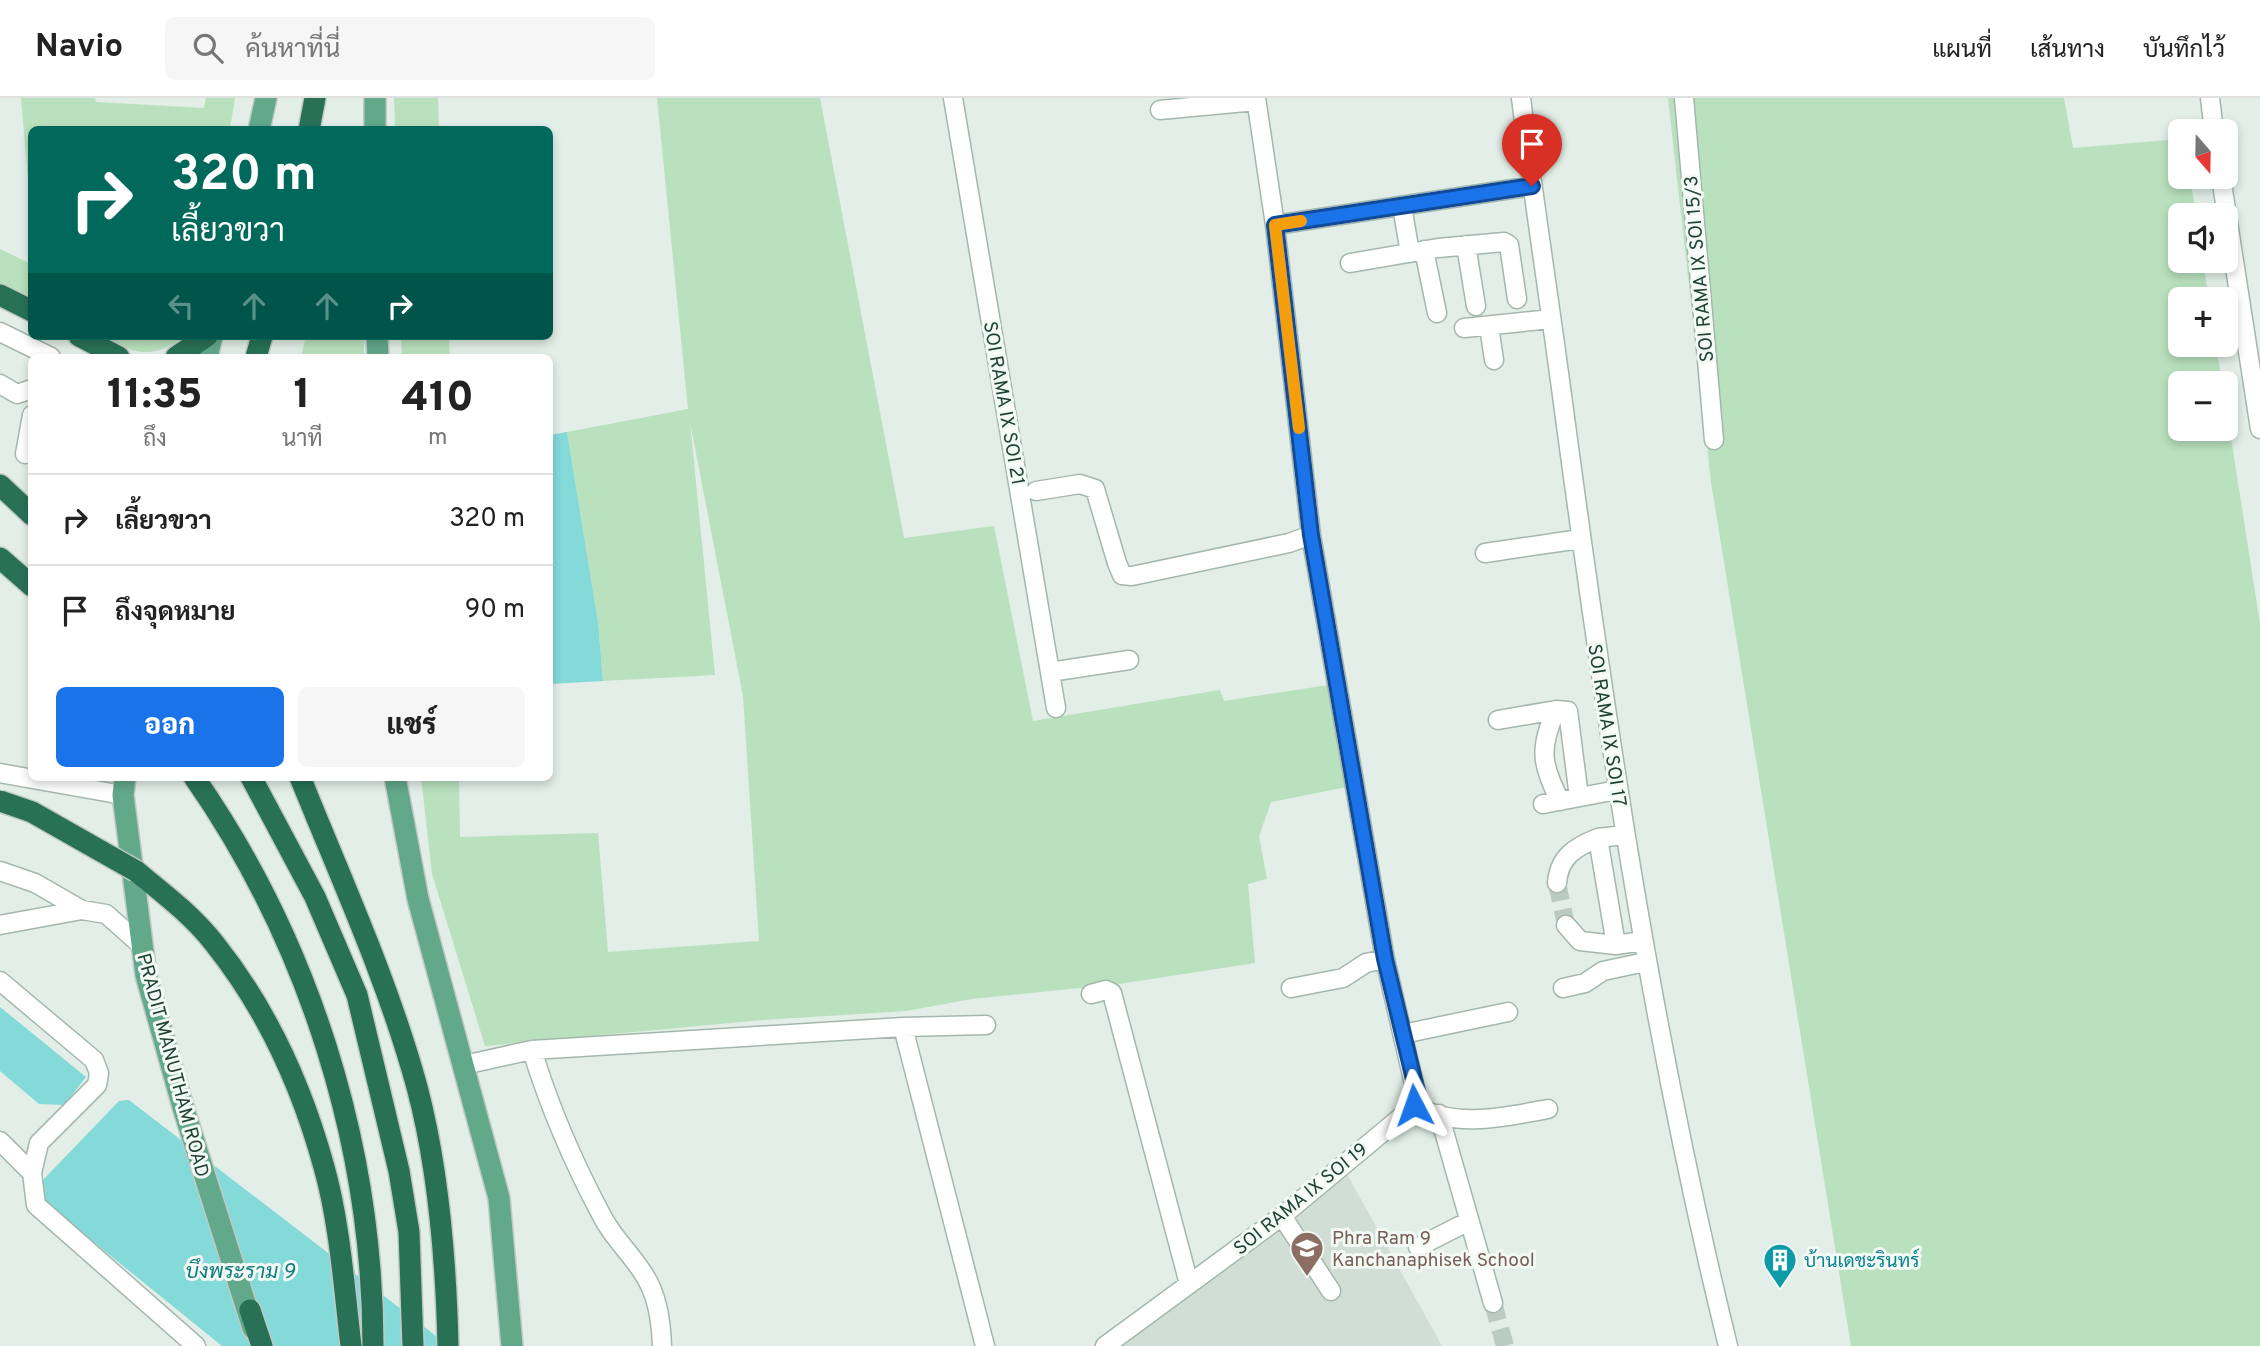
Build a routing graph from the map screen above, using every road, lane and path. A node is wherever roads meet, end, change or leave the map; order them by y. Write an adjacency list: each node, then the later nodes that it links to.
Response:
1 (266, 98): 11 (main road)
2 (315, 98): 12 (highway)
3 (375, 98): 13 (main road)
4 (954, 98): 51 (street, SOI RAMA IX SOI 21)
5 (1521, 98): 14 (street, SOI RAMA IX SOI 17)
6 (1684, 98): 40 (street, SOI RAMA IX SOI 15/3)
7 (2210, 98): 10 (street)
8 (1256, 99): 9 (street); 17 (street)
9 (1160, 110)
10 (2213, 119)
11 (260, 126)
12 (310, 126)
13 (375, 126)
14 (1532, 186): 16 (street); 26 (street, SOI RAMA IX SOI 17)
15 (2223, 189): 38 (street)
16 (1402, 206): 17 (street); 19 (street)
17 (1275, 225): 45 (street)
18 (1465, 245): 19 (street); 22 (street); 23 (street)
19 (1417, 252): 20 (street); 25 (street)
20 (1350, 263)
21 (0, 295): 24 (highway)
22 (1517, 299)
23 (1476, 306)
24 (28, 309)
25 (1437, 313)
26 (1551, 319): 27 (street); 46 (street, SOI RAMA IX SOI 17)
27 (1489, 326): 28 (street); 35 (street)
28 (1464, 328)
29 (0, 332): 32 (street)
30 (87, 340): 33 (highway)
31 (203, 340): 34 (highway)
32 (45, 354)
33 (113, 354)
34 (181, 354)
35 (1494, 360)
36 (0, 384): 37 (street)
37 (28, 395)
38 (2260, 429)
39 (28, 437): 41 (street)
40 (1714, 440)
41 (25, 454)
42 (0, 485): 44 (highway)
43 (1036, 491): 45 (street)
44 (28, 511)
45 (1311, 535): 76 (street)
46 (1580, 539): 47 (street); 63 (street, SOI RAMA IX SOI 17)
47 (1485, 553)
48 (0, 558): 49 (highway)
49 (28, 582)
50 (1129, 660): 51 (street)
51 (1050, 672): 52 (street, SOI RAMA IX SOI 21)
52 (1056, 708)
53 (1556, 710): 54 (street); 64 (street); 64 (street)
54 (1499, 720)
55 (0, 773): 56 (street)
56 (28, 776)
57 (76, 781): 62 (street)
58 (196, 781): 103 (highway)
59 (253, 781): 104 (highway)
60 (302, 781): 105 (highway)
61 (396, 781): 87 (main road)
62 (124, 786): 74 (main road, PRADIT MANUTHAM ROAD)
63 (1617, 790): 64 (street); 66 (street, SOI RAMA IX SOI 17)
64 (1580, 797)
65 (0, 801): 102 (highway, bridge)
66 (1624, 835): 67 (street); 73 (street, SOI RAMA IX SOI 17)
67 (1598, 838): 69 (street); 75 (street)
68 (0, 871): 70 (street)
69 (1557, 883)
70 (82, 910): 71 (street); 74 (street)
71 (0, 925)
72 (1566, 925): 75 (street)
73 (1642, 942): 75 (street); 77 (street, SOI RAMA IX SOI 17)
74 (141, 945): 99 (main road, PRADIT MANUTHAM ROAD)
75 (1616, 945)
76 (1385, 959): 79 (street); 85 (street)
77 (1646, 962): 80 (street); 110 (street, SOI RAMA IX SOI 17)
78 (0, 981): 92 (street)
79 (1291, 988)
80 (1563, 988)
81 (1091, 994): 96 (street)
82 (1508, 1012): 85 (street)
83 (986, 1025): 84 (street)
84 (904, 1027): 86 (street); 108 (street)
85 (1403, 1034): 88 (street)
86 (532, 1050): 87 (street); 107 (street)
87 (464, 1065): 106 (main road)
88 (1414, 1105): 90 (street); 93 (street, SOI RAMA IX SOI 19)
89 (1548, 1109): 90 (street)
90 (1439, 1114): 94 (street)
91 (0, 1141): 92 (street)
92 (32, 1173): 100 (street)
93 (1282, 1216): 96 (street, SOI RAMA IX SOI 19); 97 (street)
94 (1469, 1221): 95 (street); 98 (street)
95 (1418, 1247)
96 (1189, 1284): 109 (street, SOI RAMA IX SOI 19)
97 (1331, 1291)
98 (1493, 1303)
99 (250, 1310): 101 (highway)
100 (197, 1346)
101 (259, 1346)
102 (351, 1346)
103 (373, 1346)
104 (413, 1346)
105 (448, 1346)
106 (512, 1346)
107 (662, 1346)
108 (985, 1346)
109 (1105, 1346)
110 (1728, 1346)

